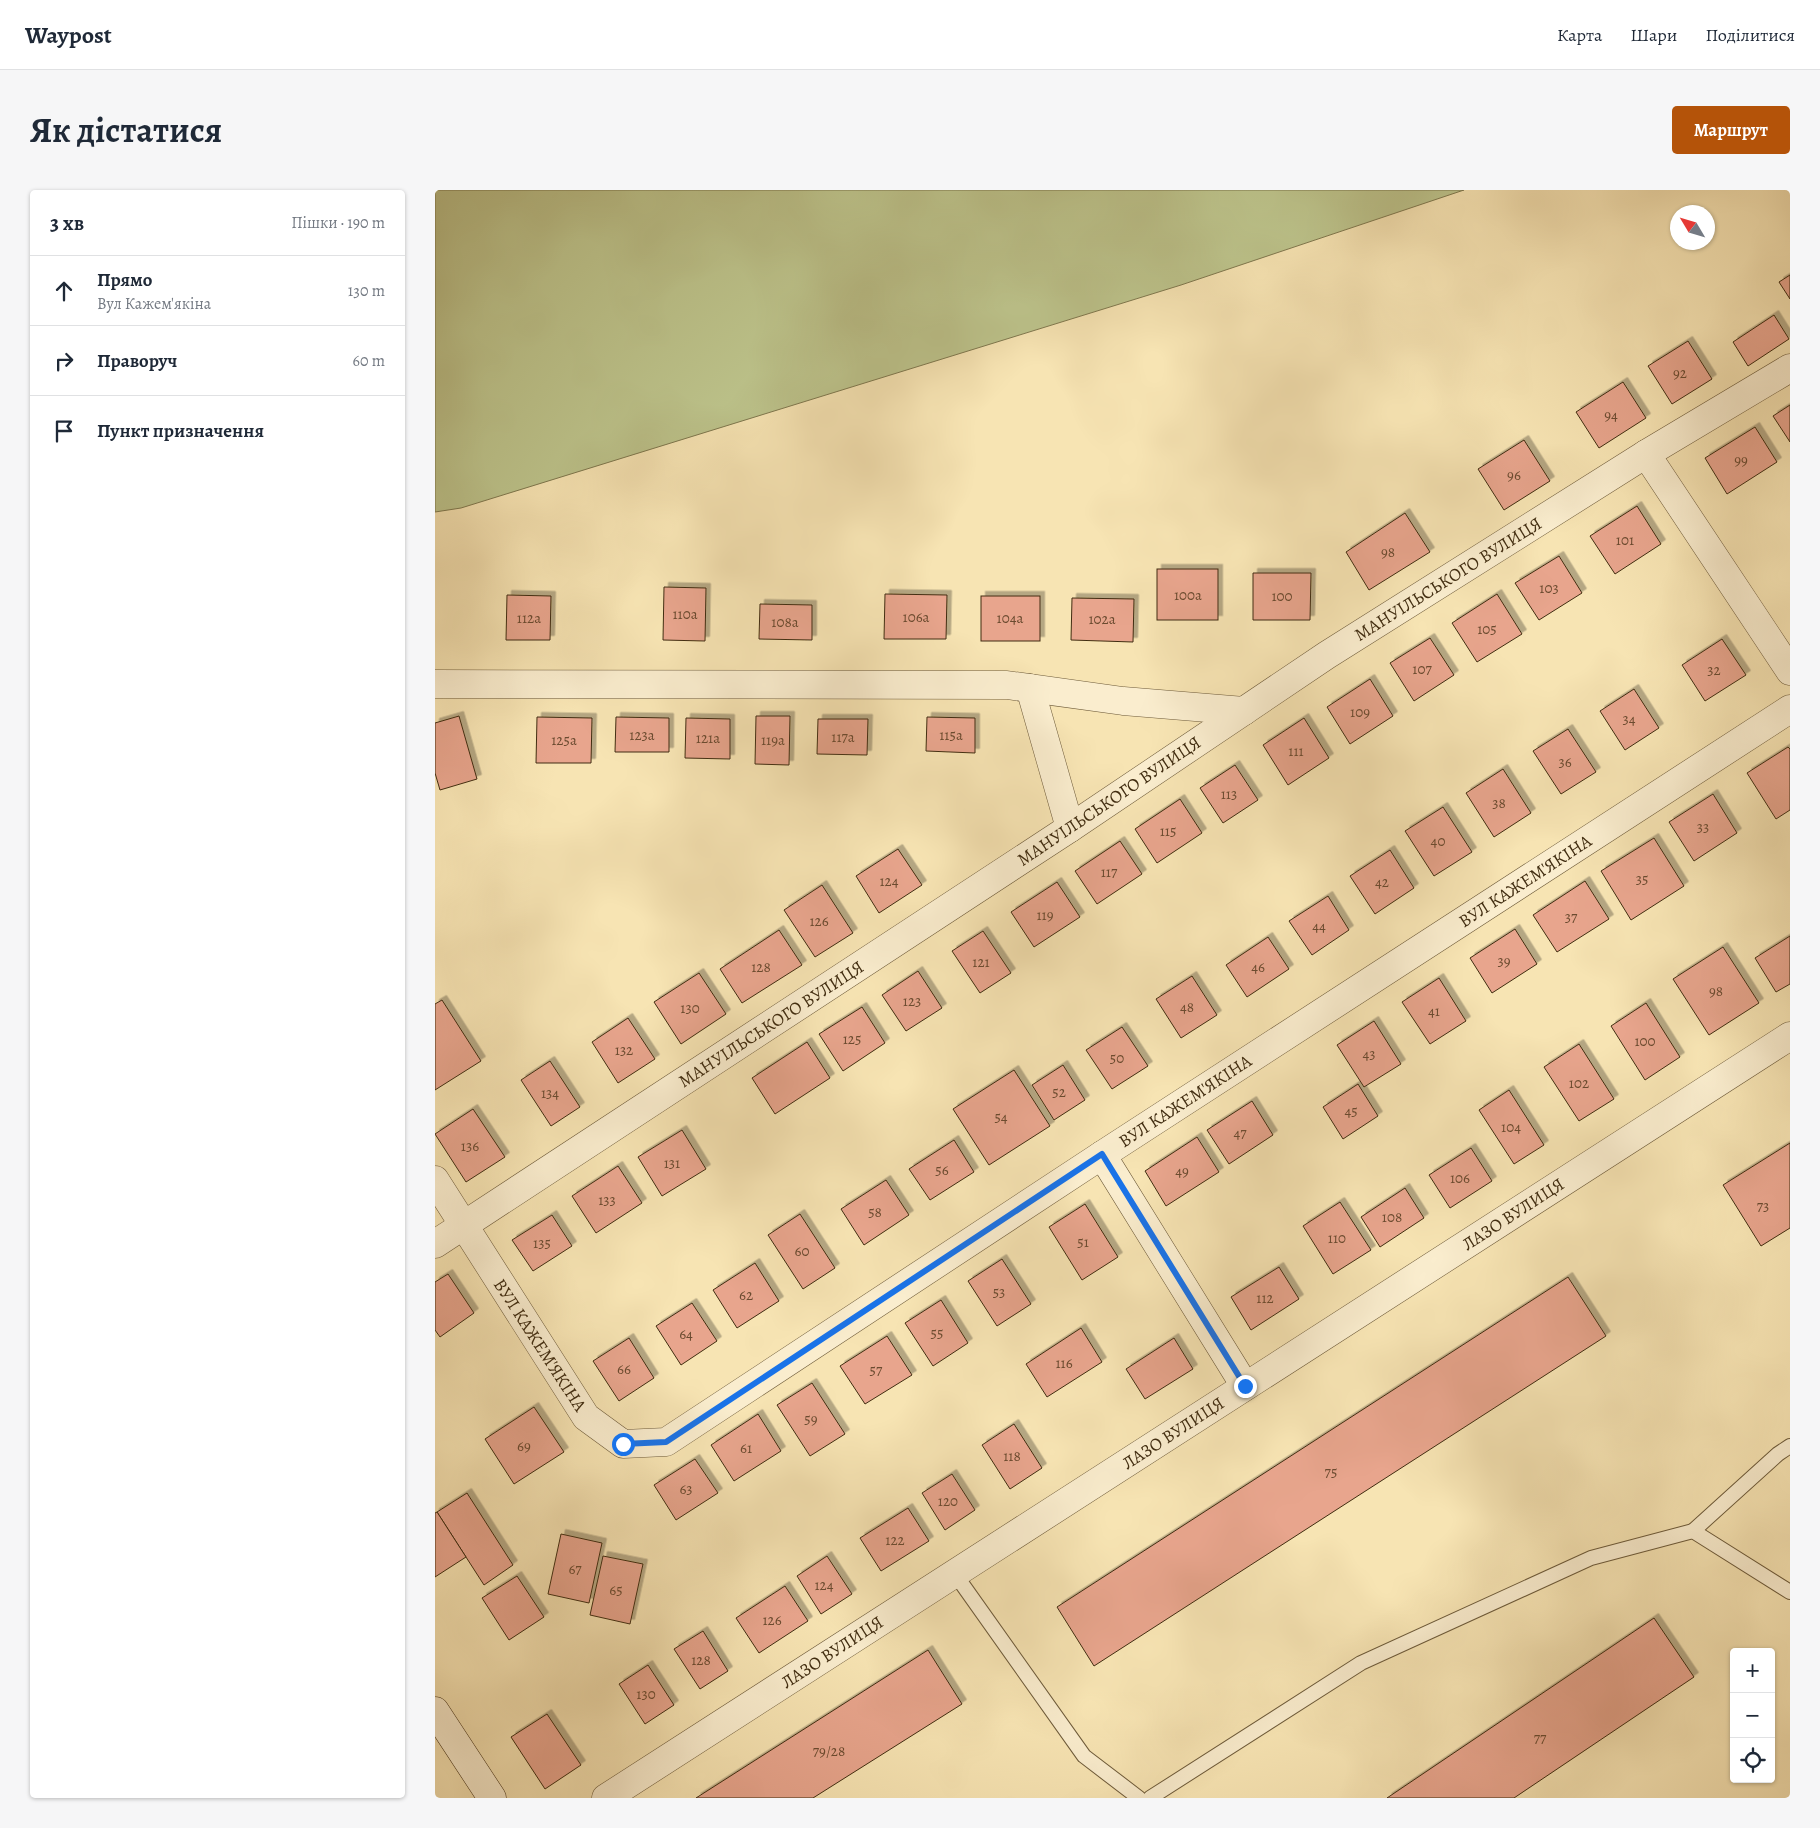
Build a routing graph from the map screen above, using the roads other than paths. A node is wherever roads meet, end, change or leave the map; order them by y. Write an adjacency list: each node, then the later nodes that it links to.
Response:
1 (1790, 368): 2 (street, МАНУІЛЬСЬКОГО ВУЛИЦЯ)
2 (1646, 454): 3 (street); 7 (street, МАНУІЛЬСЬКОГО ВУЛИЦЯ)
3 (1790, 672)
4 (435, 684): 5 (street)
5 (1030, 688): 7 (street); 8 (street)
6 (1790, 709): 10 (street, ВУЛ КАЖЕМ'ЯКІНА)
7 (1244, 711): 8 (street, МАНУІЛЬСЬКОГО ВУЛИЦЯ)
8 (1070, 828): 12 (street, МАНУІЛЬСЬКОГО ВУЛИЦЯ)
9 (1790, 1036): 14 (street, ЛАЗО ВУЛИЦЯ)
10 (1102, 1154): 12 (street, ВУЛ КАЖЕМ'ЯКІНА); 14 (street)
11 (435, 1180): 12 (street, ВУЛ КАЖЕМ'ЯКІНА)
12 (464, 1226): 13 (street, МАНУІЛЬСЬКОГО ВУЛИЦЯ)
13 (435, 1244)
14 (1245, 1386): 17 (street, ЛАЗО ВУЛИЦЯ)
15 (1790, 1446): 16 (lane)
16 (1693, 1531): 18 (lane); 23 (lane)
17 (955, 1574): 21 (street, ЛАЗО ВУЛИЦЯ); 22 (lane)
18 (1790, 1592)
19 (435, 1711): 20 (street)
20 (492, 1798)
21 (606, 1798)
22 (1139, 1798)
23 (1151, 1798)

